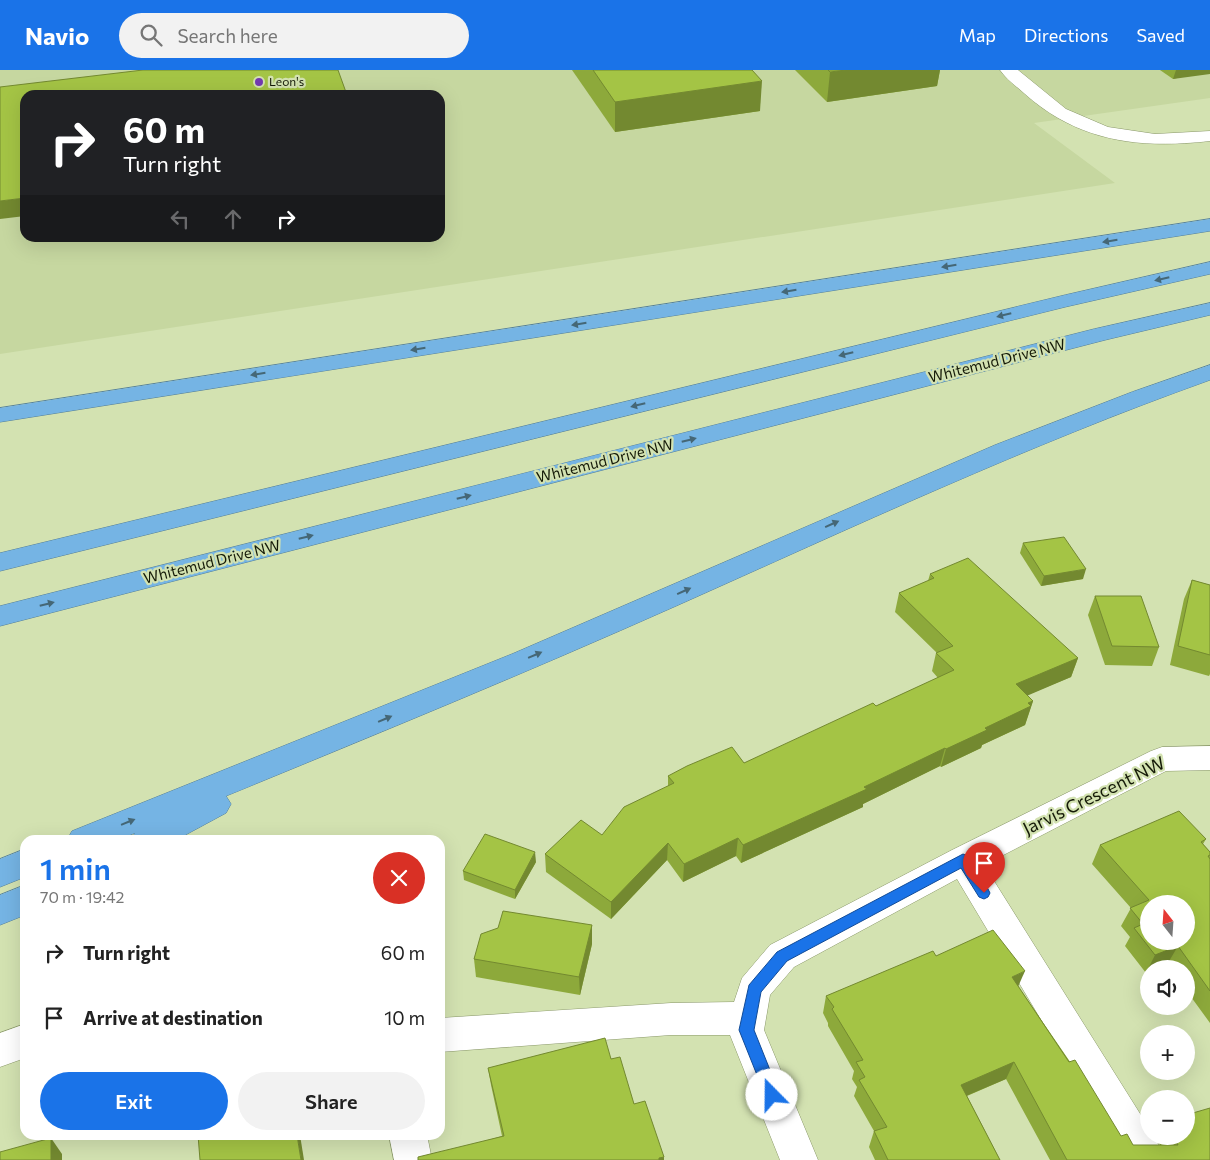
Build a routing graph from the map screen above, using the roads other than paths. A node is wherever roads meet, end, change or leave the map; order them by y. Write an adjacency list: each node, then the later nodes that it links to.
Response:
1 (1008, 70): 2 (street)
2 (1210, 136)
3 (1210, 225): 7 (highway, one-way to 7)
4 (1210, 268): 10 (highway, one-way to 10)
5 (1210, 309): 11 (highway, Whitemud Drive NW, one-way to 5)
6 (1210, 372): 12 (highway, one-way to 6)
7 (95, 400): 8 (highway); 9 (highway)
8 (0, 404)
9 (0, 415)
10 (0, 562)
11 (0, 616)
12 (340, 738): 14 (highway, one-way to 12); 15 (highway)
13 (1210, 758): 16 (street, Jarvis Crescent NW)
14 (96, 835)
15 (156, 835)
16 (963, 860): 21 (street, Jarvis Crescent NW); 28 (street)
17 (20, 865): 18 (highway)
18 (0, 873)
19 (20, 901): 20 (highway)
20 (0, 910)
21 (748, 1018): 22 (street); 27 (street, Jarvis Crescent NW)
22 (445, 1035)
23 (20, 1043): 24 (street)
24 (0, 1050)
25 (409, 1140): 26 (street)
26 (413, 1160)
27 (799, 1160)
28 (1147, 1160)

